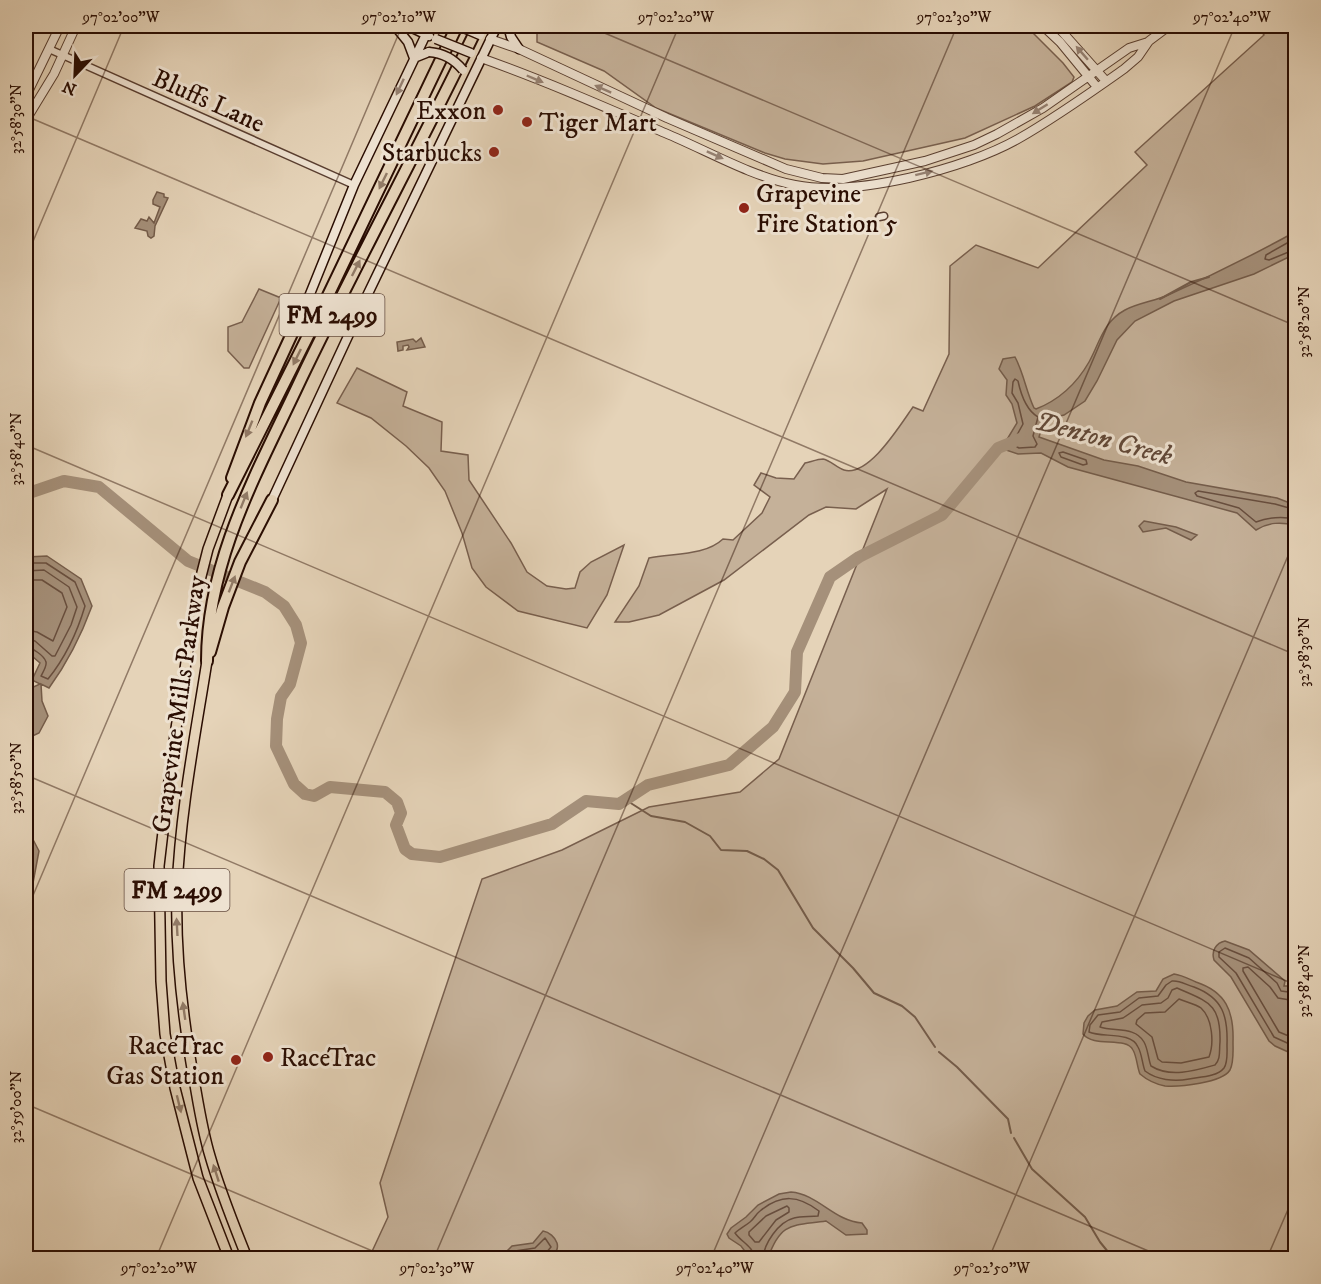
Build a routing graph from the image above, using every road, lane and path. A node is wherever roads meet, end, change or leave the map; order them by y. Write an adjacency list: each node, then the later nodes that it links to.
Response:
1 (60, 26): 16 (street)
2 (76, 26): 18 (street)
3 (395, 26): 19 (main road)
4 (408, 26): 13 (main road)
5 (430, 26): 13 (main road)
6 (458, 26): 12 (main road, bridge); 32 (highway, Grapevine Mills Parkway / FM 2499, one-way to 32)
7 (497, 26): 14 (main road)
8 (508, 26): 17 (main road)
9 (1043, 26): 22 (street)
10 (1057, 26): 21 (street, one-way to 10)
11 (1169, 26): 15 (street)
12 (479, 30): 14 (main road); 34 (highway, Grapevine Mills Parkway / FM 2499, one-way to 12)
13 (426, 34): 19 (main road); 20 (main road, bridge)
14 (490, 39): 17 (street); 20 (main road)
15 (1149, 41): 21 (street); 23 (street)
16 (49, 49): 18 (street, Bluffs Lane); 26 (street)
17 (519, 49): 28 (street, one-way to 17)
18 (63, 56): 27 (street); 30 (street, Bluffs Lane)
19 (414, 58): 25 (main road, bridge); 30 (main road, one-way to 30)
20 (481, 58): 25 (main road); 29 (street, one-way to 29)
21 (1097, 70): 22 (street); 23 (street)
22 (1088, 76): 24 (street); 28 (street, one-way to 28)
23 (1106, 81): 24 (street)
24 (1097, 87): 29 (street, one-way to 24)
25 (466, 88): 33 (main road)
26 (26, 96)
27 (26, 120)
28 (767, 162): 29 (street)
29 (761, 175)
30 (354, 185): 31 (main road)
31 (308, 299): 32 (highway, one-way to 32)
32 (228, 495): 35 (main road, Grapevine Mills Parkway / FM 2499)
33 (272, 500): 34 (highway, one-way to 33)
34 (207, 661): 36 (main road, Grapevine Mills Parkway / FM 2499)
35 (172, 755): 36 (main road); 38 (main road, Grapevine Mills Parkway / FM 2499, one-way to 38)
36 (190, 769): 37 (main road, Grapevine Mills Parkway / FM 2499, one-way to 36)
37 (203, 1124): 38 (main road); 40 (main road, Grapevine Mills Parkway / FM 2499, one-way to 37)
38 (185, 1129): 39 (main road, Grapevine Mills Parkway / FM 2499)
39 (230, 1258)
40 (247, 1258)

